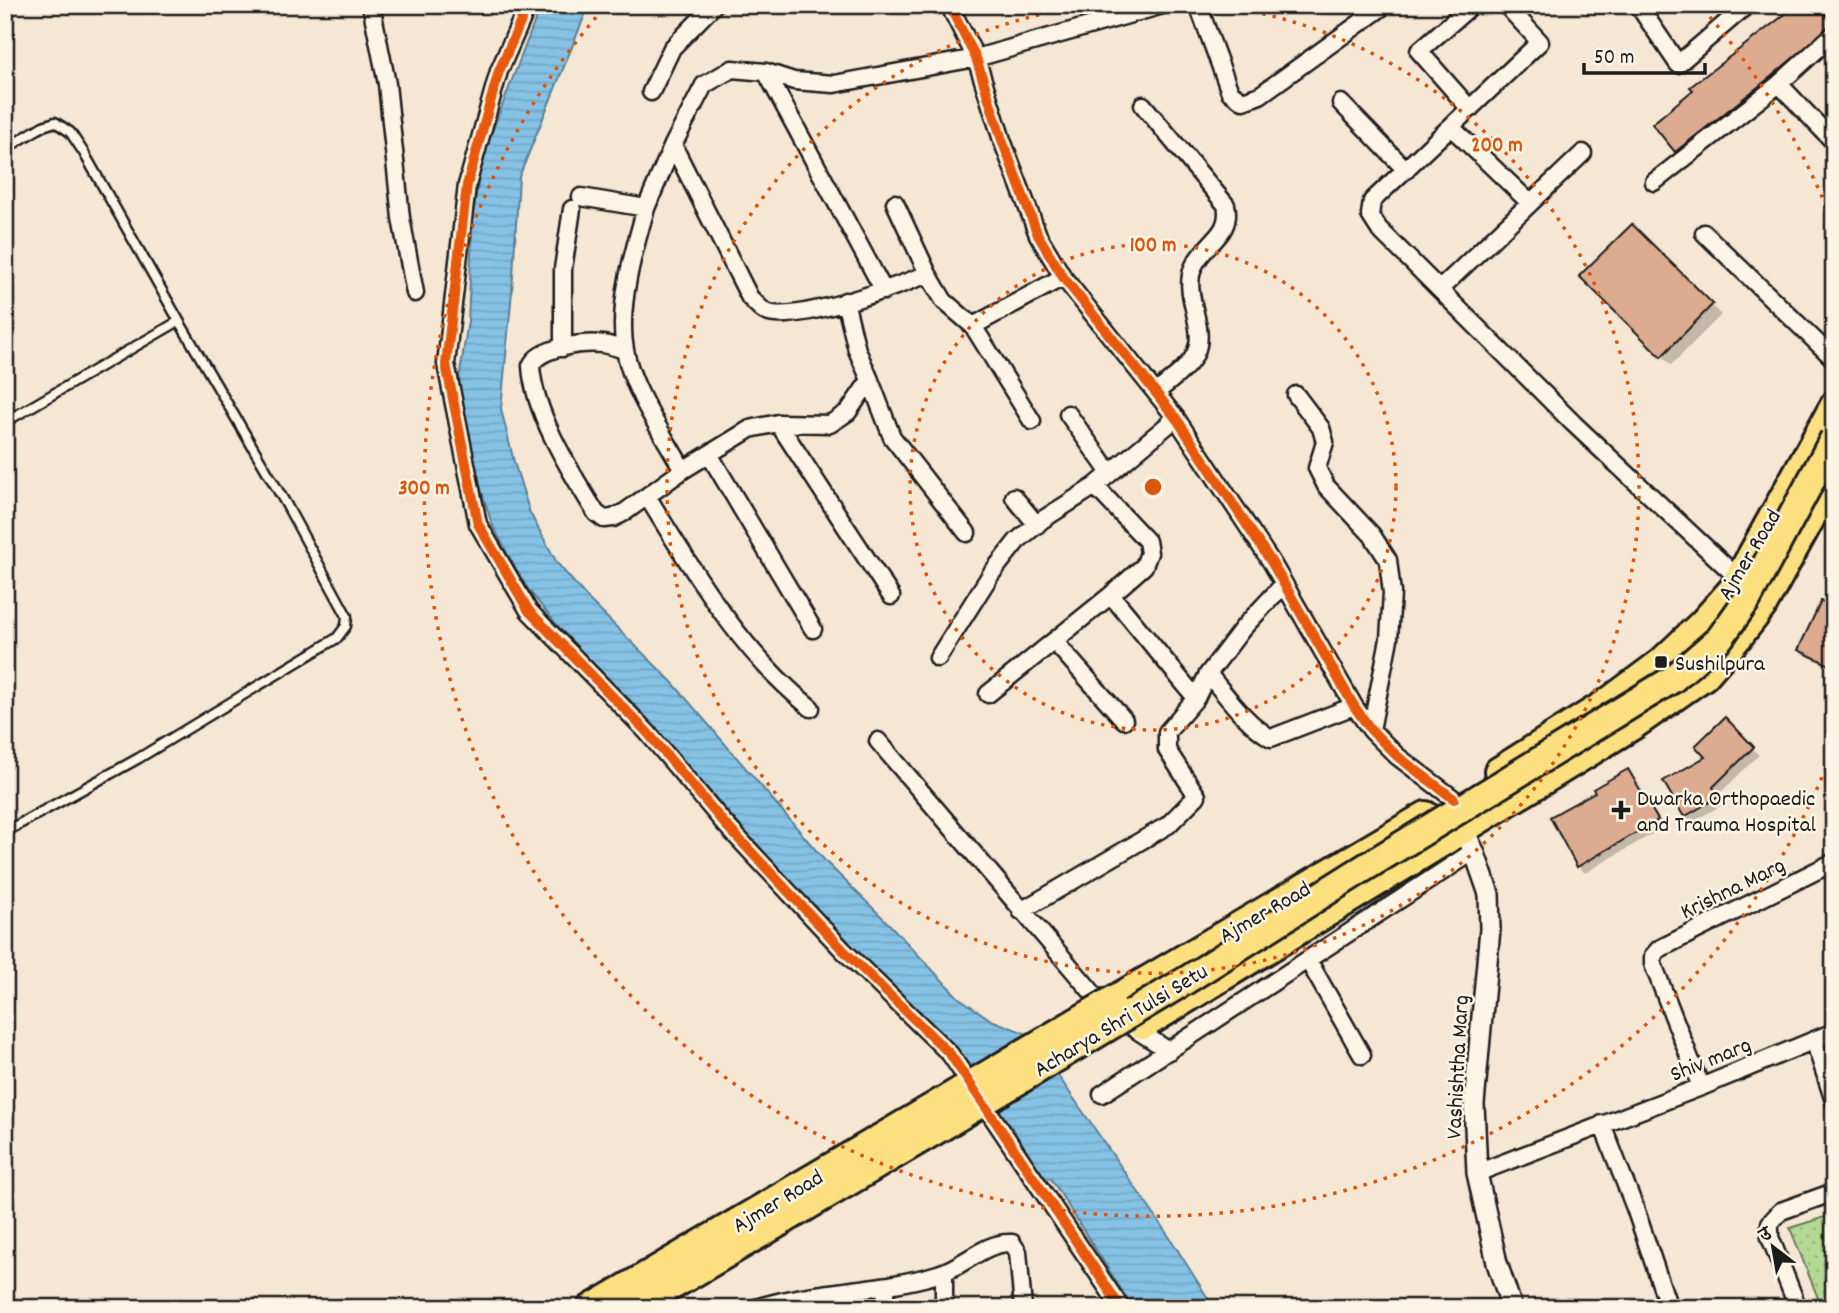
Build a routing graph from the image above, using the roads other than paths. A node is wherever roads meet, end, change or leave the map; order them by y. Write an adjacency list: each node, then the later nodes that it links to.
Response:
1 (371, 5): 35 (street)
2 (528, 5): 101 (street)
3 (714, 5): 16 (street)
4 (949, 5): 13 (street)
5 (1163, 5): 13 (street)
6 (1198, 5): 7 (street)
7 (1385, 5)
8 (1472, 5): 19 (street)
9 (1506, 5): 19 (street)
10 (1638, 5): 11 (street)
11 (1747, 5)
12 (1834, 34): 15 (street)
13 (976, 58): 14 (street); 32 (street)
14 (766, 72): 22 (street); 34 (street)
15 (1779, 84): 21 (street); 26 (street)
16 (651, 92)
17 (1341, 103): 25 (street)
18 (1143, 105): 43 (street)
19 (1470, 109): 20 (street)
20 (1451, 127): 25 (street); 28 (street)
21 (1834, 142)
22 (673, 145): 29 (street); 36 (street)
23 (5, 149): 37 (lane)
24 (1583, 153): 28 (street)
25 (1406, 170): 33 (street)
26 (1654, 182)
27 (895, 203): 31 (street)
28 (1530, 203): 33 (street)
29 (646, 208): 39 (street); 40 (street)
30 (1704, 233): 41 (street)
31 (928, 274): 34 (street); 38 (street)
32 (1063, 277): 38 (street); 43 (street)
33 (1440, 289): 61 (street)
34 (884, 291): 36 (street)
35 (415, 293)
36 (845, 301): 42 (street)
37 (179, 321): 49 (lane); 77 (lane)
38 (974, 326): 48 (street)
39 (563, 348): 40 (street); 57 (street)
40 (625, 350): 53 (street)
41 (1834, 359)
42 (870, 380): 50 (street); 60 (street)
43 (1157, 392): 47 (street)
44 (1296, 395): 74 (street)
45 (1834, 405): 51 (highway, Ajmer Road)
46 (1068, 414): 54 (street)
47 (1176, 418): 54 (street); 62 (street)
48 (1032, 421)
49 (5, 422)
50 (778, 423): 52 (street); 64 (street)
51 (1829, 437): 61 (highway, Ajmer Road); 96 (highway, Acharya Shri Tulsi Setu, bridge)
52 (709, 454): 53 (street); 65 (street)
53 (683, 470): 57 (street)
54 (1110, 473): 56 (street)
55 (1834, 477): 78 (highway, Ajmer Road)
56 (1096, 486): 59 (street); 63 (street)
57 (647, 496): 72 (street)
58 (1014, 497): 59 (street)
59 (1037, 525): 67 (street)
60 (967, 534)
61 (1738, 578): 76 (highway, Ajmer Road)
62 (1284, 584): 68 (street); 71 (street)
63 (1111, 595): 66 (street); 70 (street)
64 (891, 597)
65 (813, 629)
66 (1054, 641): 69 (street); 73 (street)
67 (938, 659)
68 (1208, 674): 70 (street); 71 (street)
69 (988, 694)
70 (1196, 698): 80 (street)
71 (1354, 706): 74 (street)
72 (811, 708)
73 (1124, 720)
74 (1371, 730): 76 (street)
75 (877, 741): 80 (street)
76 (1454, 799): 95 (highway, Ajmer Road, bridge)
77 (5, 832)
78 (1469, 840): 81 (street); 90 (street, Vashishtha Marg); 97 (highway, Ajmer Road)
79 (1834, 862): 86 (street, Krishna Marg)
80 (1021, 911): 84 (street)
81 (1308, 960): 84 (street); 85 (street)
82 (1834, 1032): 83 (street, Shiv marg)
83 (1814, 1040): 86 (street, Shiv marg); 88 (street)
84 (1169, 1051): 87 (street)
85 (1362, 1055)
86 (1701, 1087): 89 (street, Shiv marg)
87 (1102, 1094)
88 (1834, 1101)
89 (1602, 1124): 90 (street, Shiv marg); 103 (street)
90 (1477, 1173): 102 (street, Vashishtha Marg)
91 (1834, 1192): 104 (street)
92 (944, 1273): 93 (street); 99 (street); 100 (street)
93 (887, 1286): 94 (street); 98 (street)
94 (760, 1307)
95 (591, 1308)
96 (635, 1308)
97 (664, 1308)
98 (884, 1308)
99 (944, 1308)
100 (1023, 1308)
101 (1121, 1308)
102 (1511, 1308)
103 (1669, 1308)
104 (1798, 1308)

